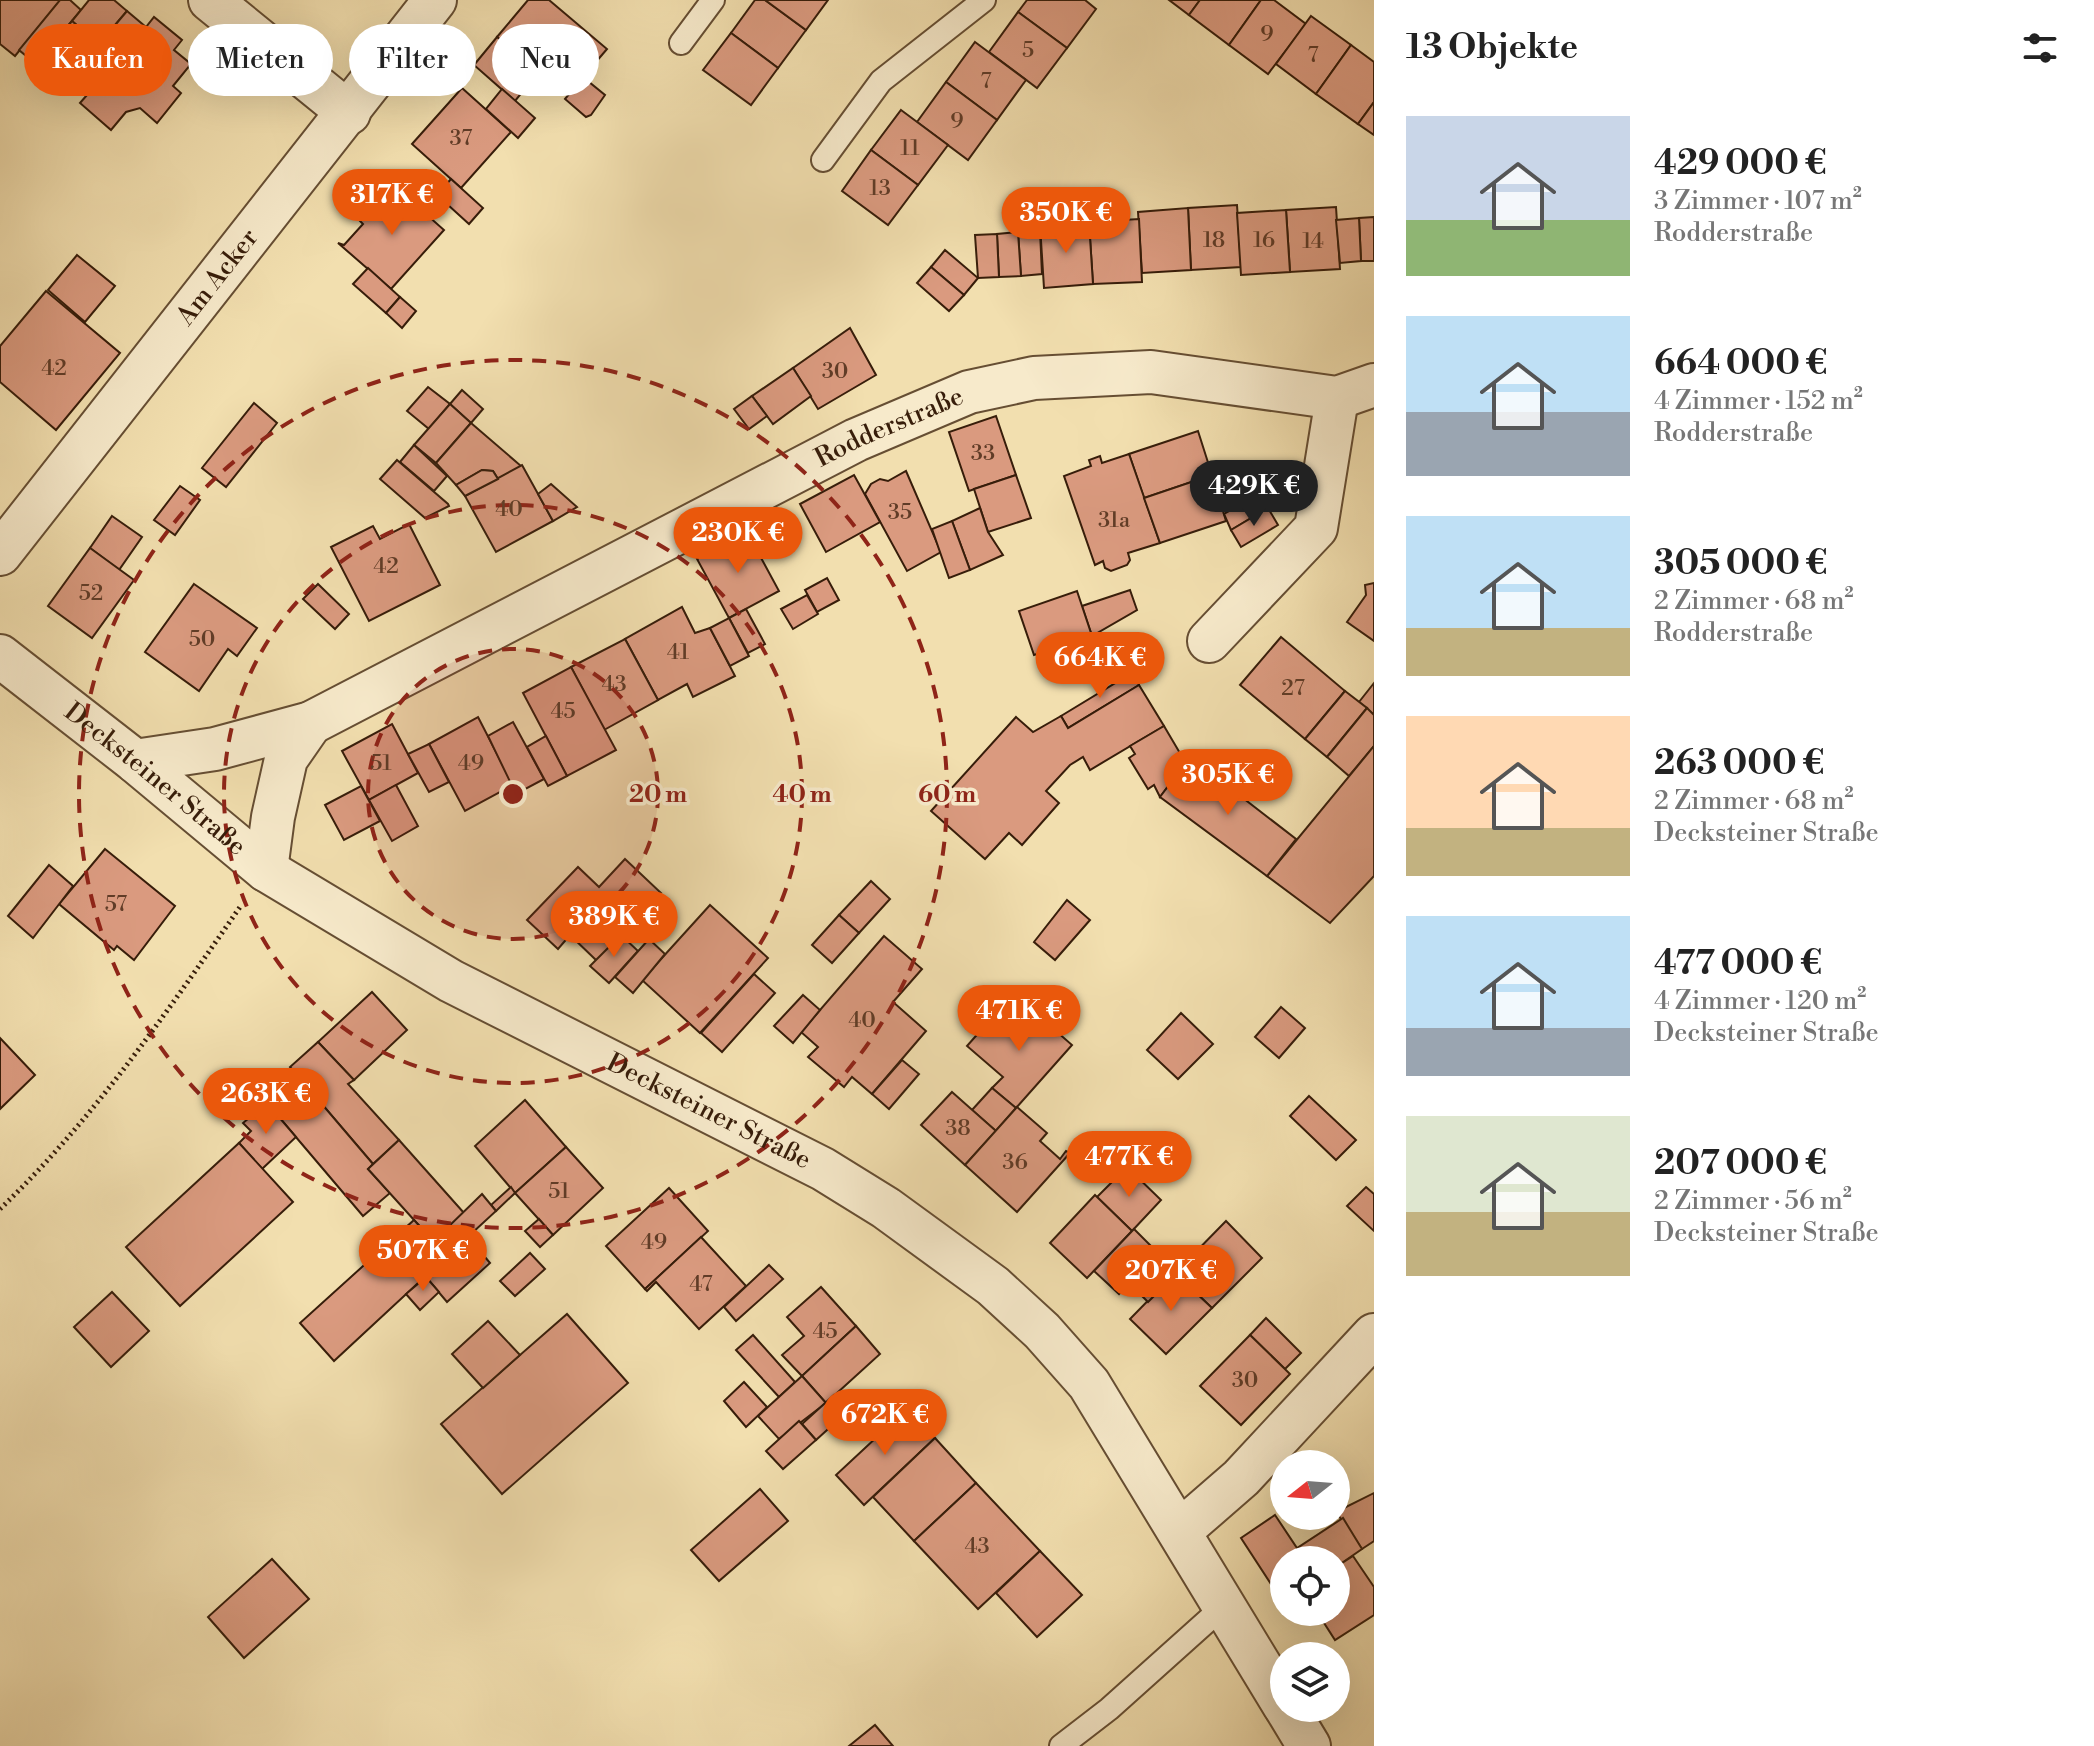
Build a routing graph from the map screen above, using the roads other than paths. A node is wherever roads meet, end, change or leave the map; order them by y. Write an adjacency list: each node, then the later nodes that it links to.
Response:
1 (210, 0): 6 (street)
2 (435, 0): 6 (street, Am Acker)
3 (713, 0): 5 (lane)
4 (984, 0): 7 (lane)
5 (681, 43)
6 (349, 113): 9 (street, Am Acker)
7 (823, 160)
8 (1356, 391): 10 (street, Rodderstraße); 12 (street, Rodderstraße)
9 (0, 554)
10 (1209, 641)
11 (0, 656): 13 (street, Decksteiner Straße)
12 (311, 723): 13 (street, Rodderstraße); 14 (street, Rodderstraße)
13 (135, 761): 14 (street, Decksteiner Straße)
14 (266, 870): 16 (street, Decksteiner Straße)
15 (1374, 1335): 16 (street)
16 (1180, 1531): 17 (street, Decksteiner Straße)
17 (1225, 1605): 18 (street, Decksteiner Straße); 20 (lane)
18 (1270, 1681)
19 (1295, 1722): 21 (street, Decksteiner Straße)
20 (1061, 1746)
21 (1309, 1746)

